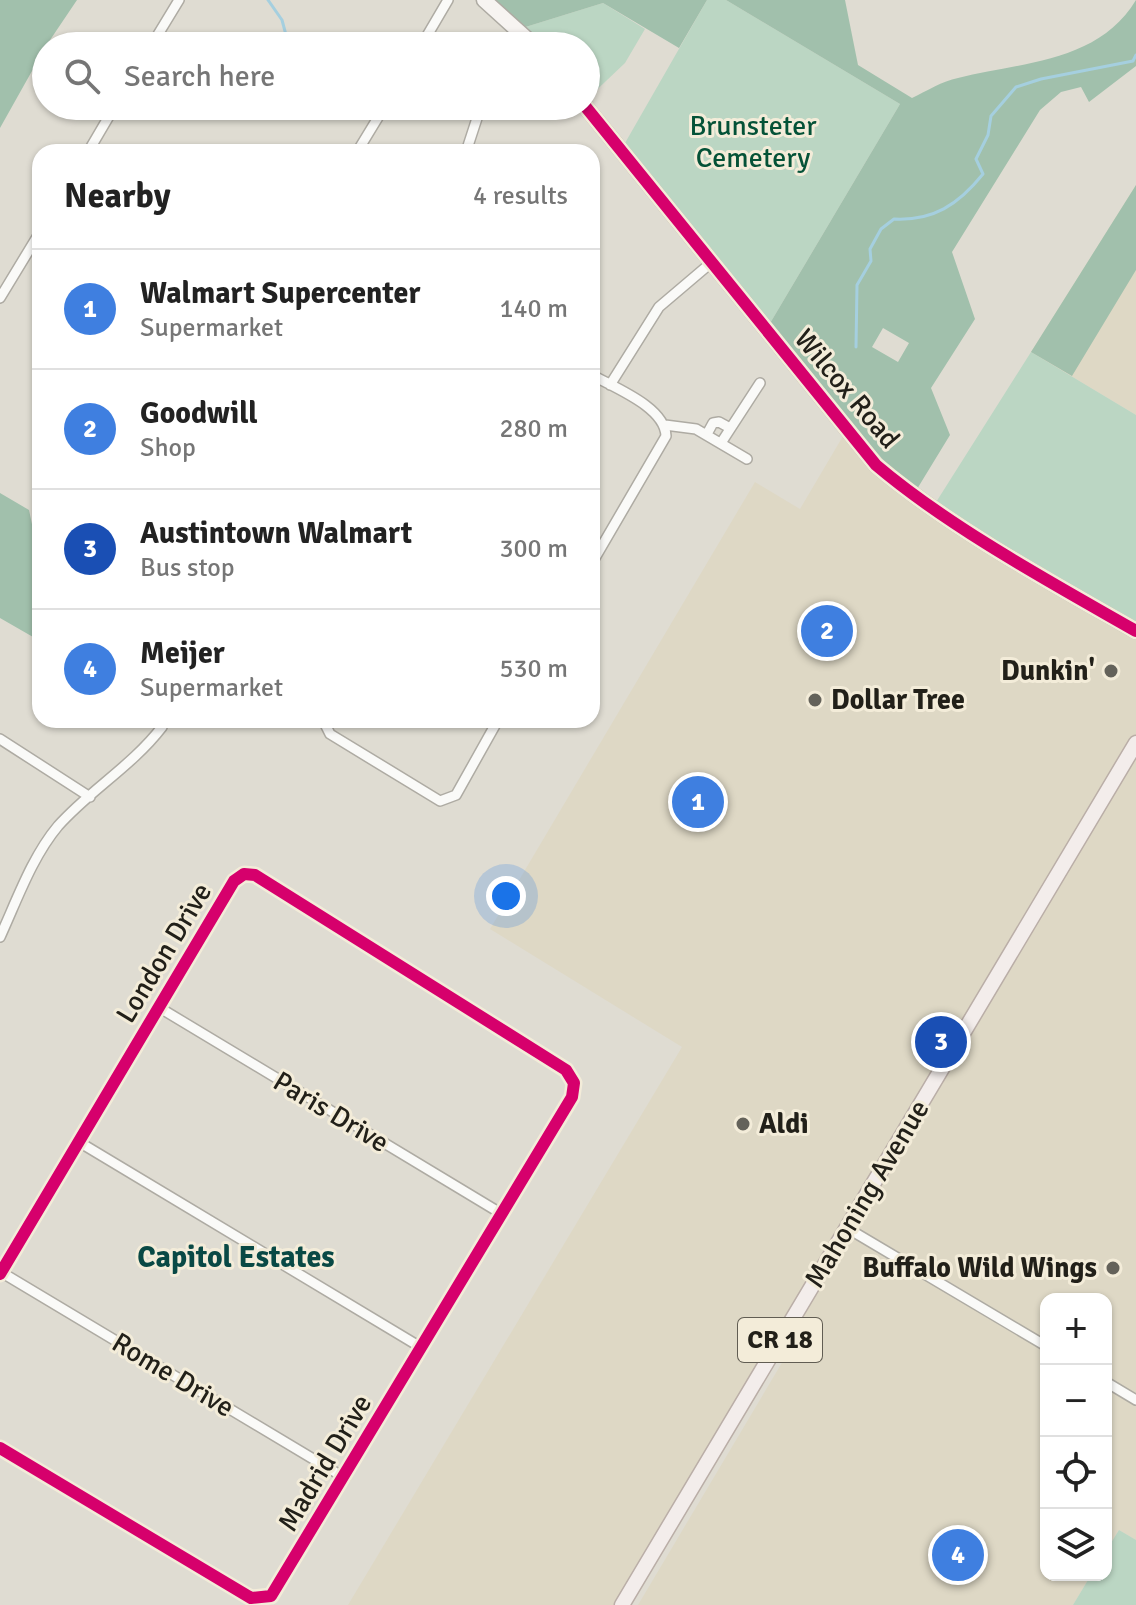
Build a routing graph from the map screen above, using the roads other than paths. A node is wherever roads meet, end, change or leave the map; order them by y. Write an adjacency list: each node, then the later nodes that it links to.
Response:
1 (179, 0): 4 (street)
2 (448, 0): 5 (street)
3 (484, 0): 6 (street)
4 (160, 32)
5 (429, 32)
6 (519, 32)
7 (107, 120): 11 (street)
8 (376, 120): 12 (street)
9 (476, 120): 13 (street)
10 (596, 120): 15 (street, Wilcox Road)
11 (93, 144)
12 (362, 144)
13 (469, 144)
14 (32, 245): 16 (street)
15 (712, 262): 19 (street); 26 (street, Wilcox Road)
16 (0, 298)
17 (600, 379): 19 (street)
18 (760, 383): 21 (street)
19 (610, 385): 20 (street)
20 (665, 425): 22 (street); 25 (street)
21 (730, 428): 22 (street); 23 (street)
22 (707, 434): 23 (street)
23 (721, 443): 24 (street)
24 (747, 459)
25 (600, 550)
26 (1136, 631)
27 (161, 728): 32 (street)
28 (327, 728): 29 (street)
29 (494, 728)
30 (0, 739): 32 (street)
31 (1136, 743): 38 (main road, Mahoning Avenue / CR 18)
32 (90, 797): 33 (street)
33 (0, 937)
34 (160, 1008): 35 (street, London Drive); 36 (street, London Drive); 37 (street, Paris Drive)
35 (574, 1083): 37 (street, Madrid Drive)
36 (79, 1142): 39 (street, London Drive); 41 (street)
37 (502, 1214): 41 (street, Madrid Drive)
38 (847, 1228): 40 (street); 46 (main road, Mahoning Avenue / CR 18)
39 (0, 1273): 45 (street, Rome Drive)
40 (1040, 1342)
41 (422, 1348): 45 (street, Madrid Drive)
42 (1112, 1386): 43 (street)
43 (1136, 1400)
44 (0, 1448): 45 (street, Madrid Drive)
45 (345, 1478)
46 (622, 1605)

